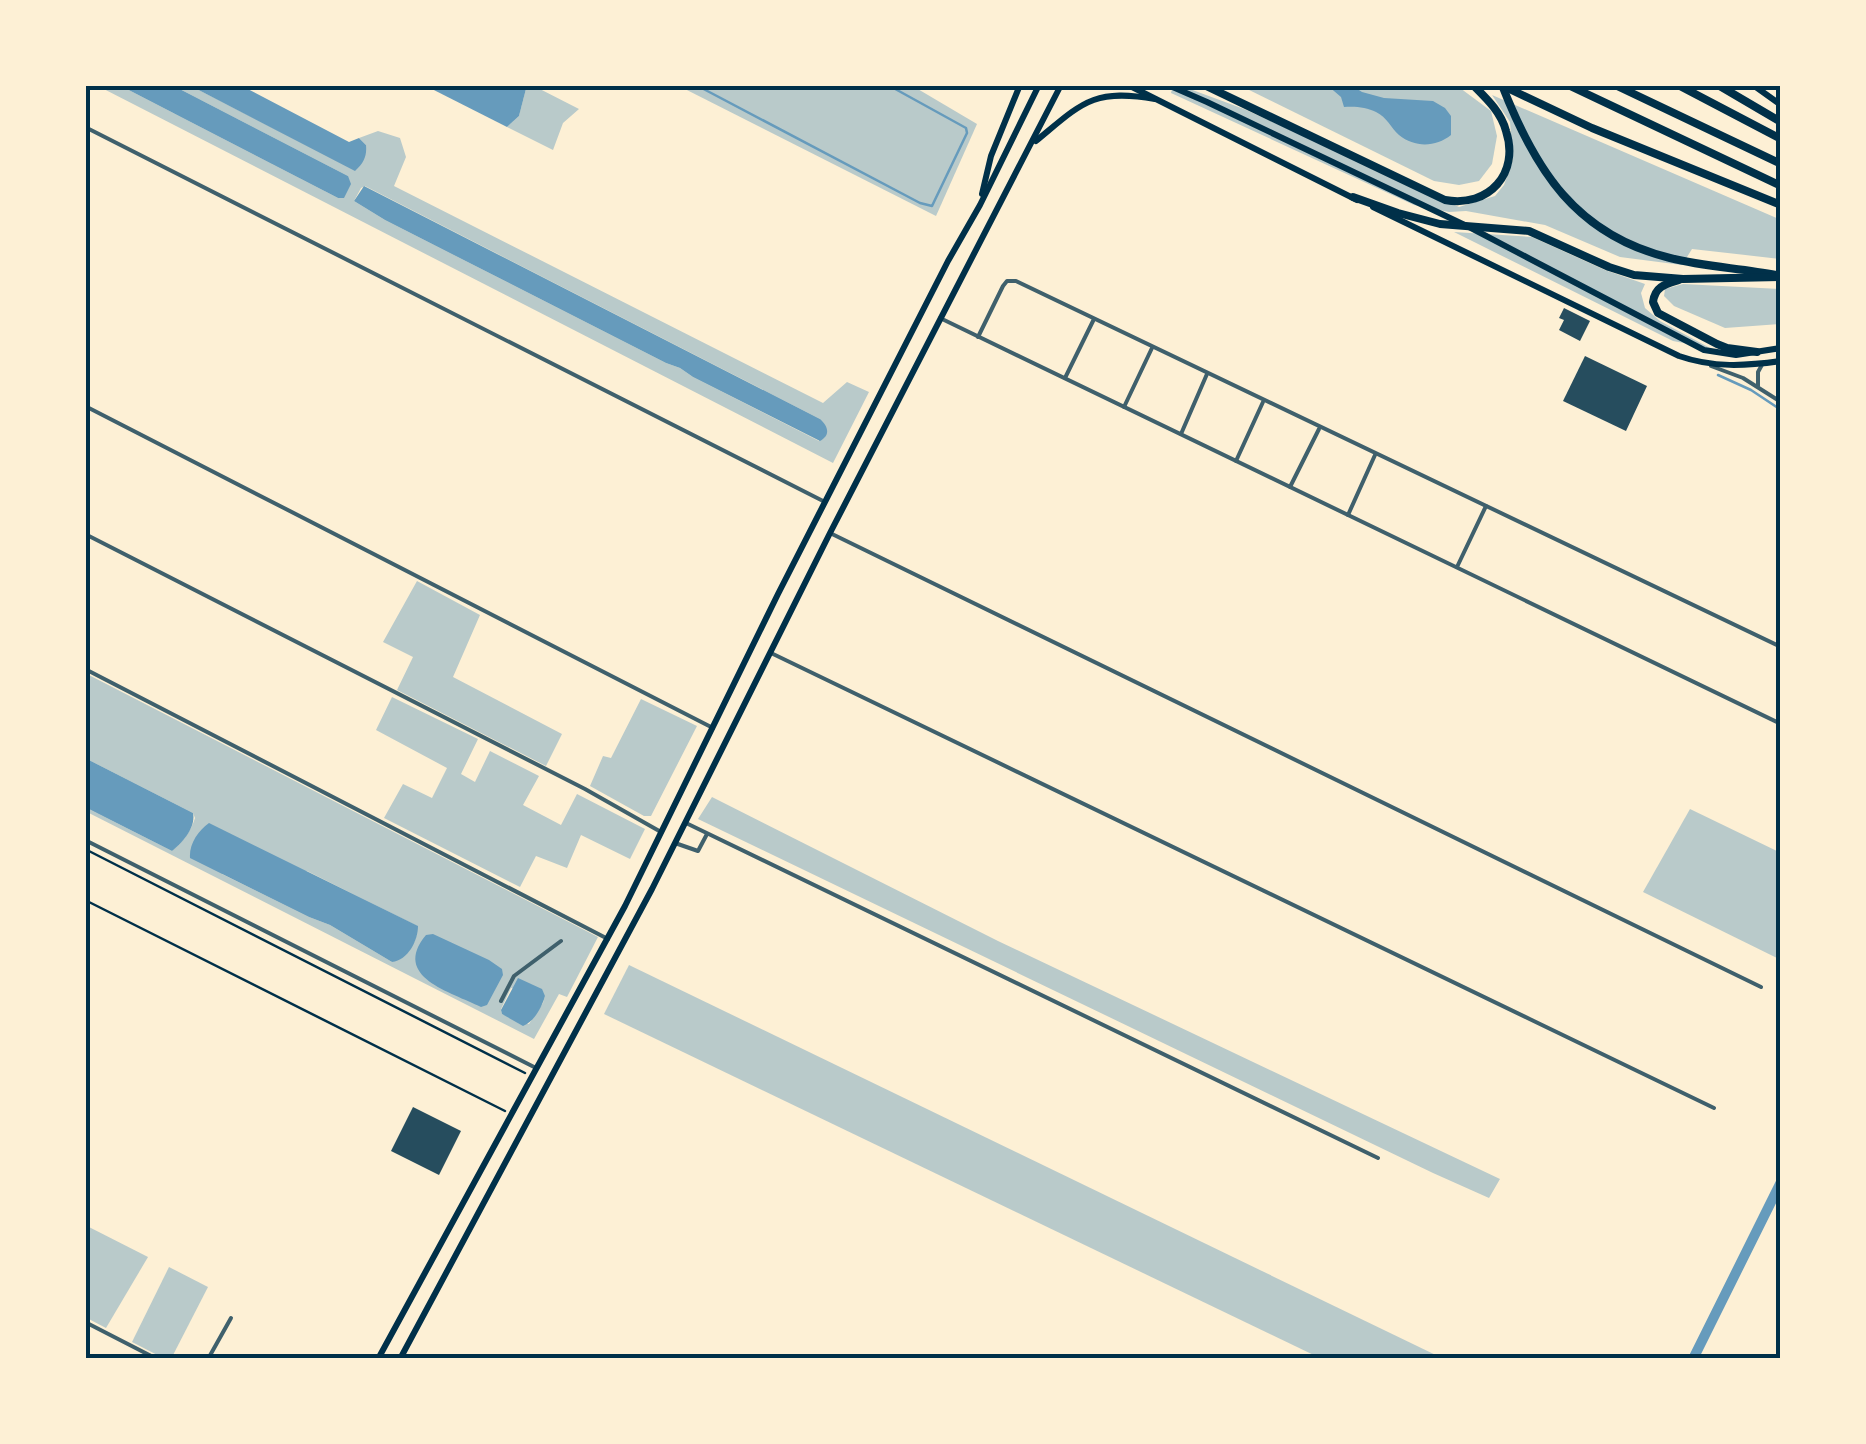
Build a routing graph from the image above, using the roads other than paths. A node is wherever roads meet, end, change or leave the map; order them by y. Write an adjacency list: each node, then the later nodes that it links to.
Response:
1 (1019, 85): 23 (main road)
2 (1039, 85): 23 (main road)
3 (1061, 85): 19 (main road)
4 (1128, 85): 14 (main road)
5 (1168, 85): 32 (main road)
6 (1204, 85): 7 (highway)
7 (1473, 85)
8 (1501, 85): 24 (highway); 25 (highway)
9 (1568, 85): 21 (highway)
10 (1615, 85): 20 (highway)
11 (1678, 85): 18 (highway)
12 (1718, 85): 16 (highway)
13 (1753, 85): 15 (main road)
14 (1155, 99): 19 (main road); 22 (main road)
15 (1781, 105)
16 (1781, 122)
17 (85, 127): 48 (street)
18 (1781, 139)
19 (1031, 145): 27 (main road)
20 (1781, 164)
21 (1781, 186)
22 (1353, 197): 26 (highway); 35 (main road)
23 (980, 205): 48 (main road)
24 (1781, 205)
25 (1781, 276): 26 (highway)
26 (1683, 279): 32 (highway)
27 (940, 318): 29 (street); 52 (main road)
28 (1094, 319): 29 (street); 30 (street); 37 (street)
29 (978, 337): 37 (street)
30 (1152, 347): 36 (street); 42 (street)
31 (1781, 348): 32 (main road)
32 (1758, 352)
33 (1781, 361): 34 (main road)
34 (1762, 364): 35 (main road); 38 (street)
35 (1706, 365): 38 (street)
36 (1207, 373): 39 (street); 44 (street)
37 (1064, 378): 42 (street)
38 (1758, 386): 40 (street)
39 (1264, 400): 43 (street); 46 (street)
40 (1781, 402)
41 (85, 406): 58 (street)
42 (1124, 407): 44 (street)
43 (1320, 427): 45 (street); 47 (street)
44 (1181, 434): 46 (street)
45 (1376, 454): 49 (street); 50 (street)
46 (1236, 461): 47 (street)
47 (1290, 487): 50 (street)
48 (825, 502): 58 (main road)
49 (1486, 506): 53 (street); 54 (street)
50 (1348, 515): 53 (street)
51 (85, 534): 60 (street)
52 (830, 534): 55 (main road); 66 (street)
53 (1457, 568): 57 (street)
54 (1781, 647)
55 (771, 653): 59 (main road); 69 (street)
56 (85, 669): 64 (street)
57 (1781, 724)
58 (713, 728): 60 (main road)
59 (686, 823): 61 (street); 63 (main road)
60 (661, 832): 64 (main road)
61 (707, 834): 63 (street); 70 (street)
62 (85, 840): 68 (street)
63 (675, 844): 76 (main road)
64 (608, 938): 68 (main road)
65 (561, 940): 67 (street)
66 (1761, 987)
67 (501, 1000)
68 (536, 1068): 75 (main road)
69 (1714, 1108)
70 (1378, 1158)
71 (230, 1318): 74 (street)
72 (85, 1322): 73 (street)
73 (158, 1359)
74 (208, 1359)
75 (378, 1359)
76 (400, 1359)

